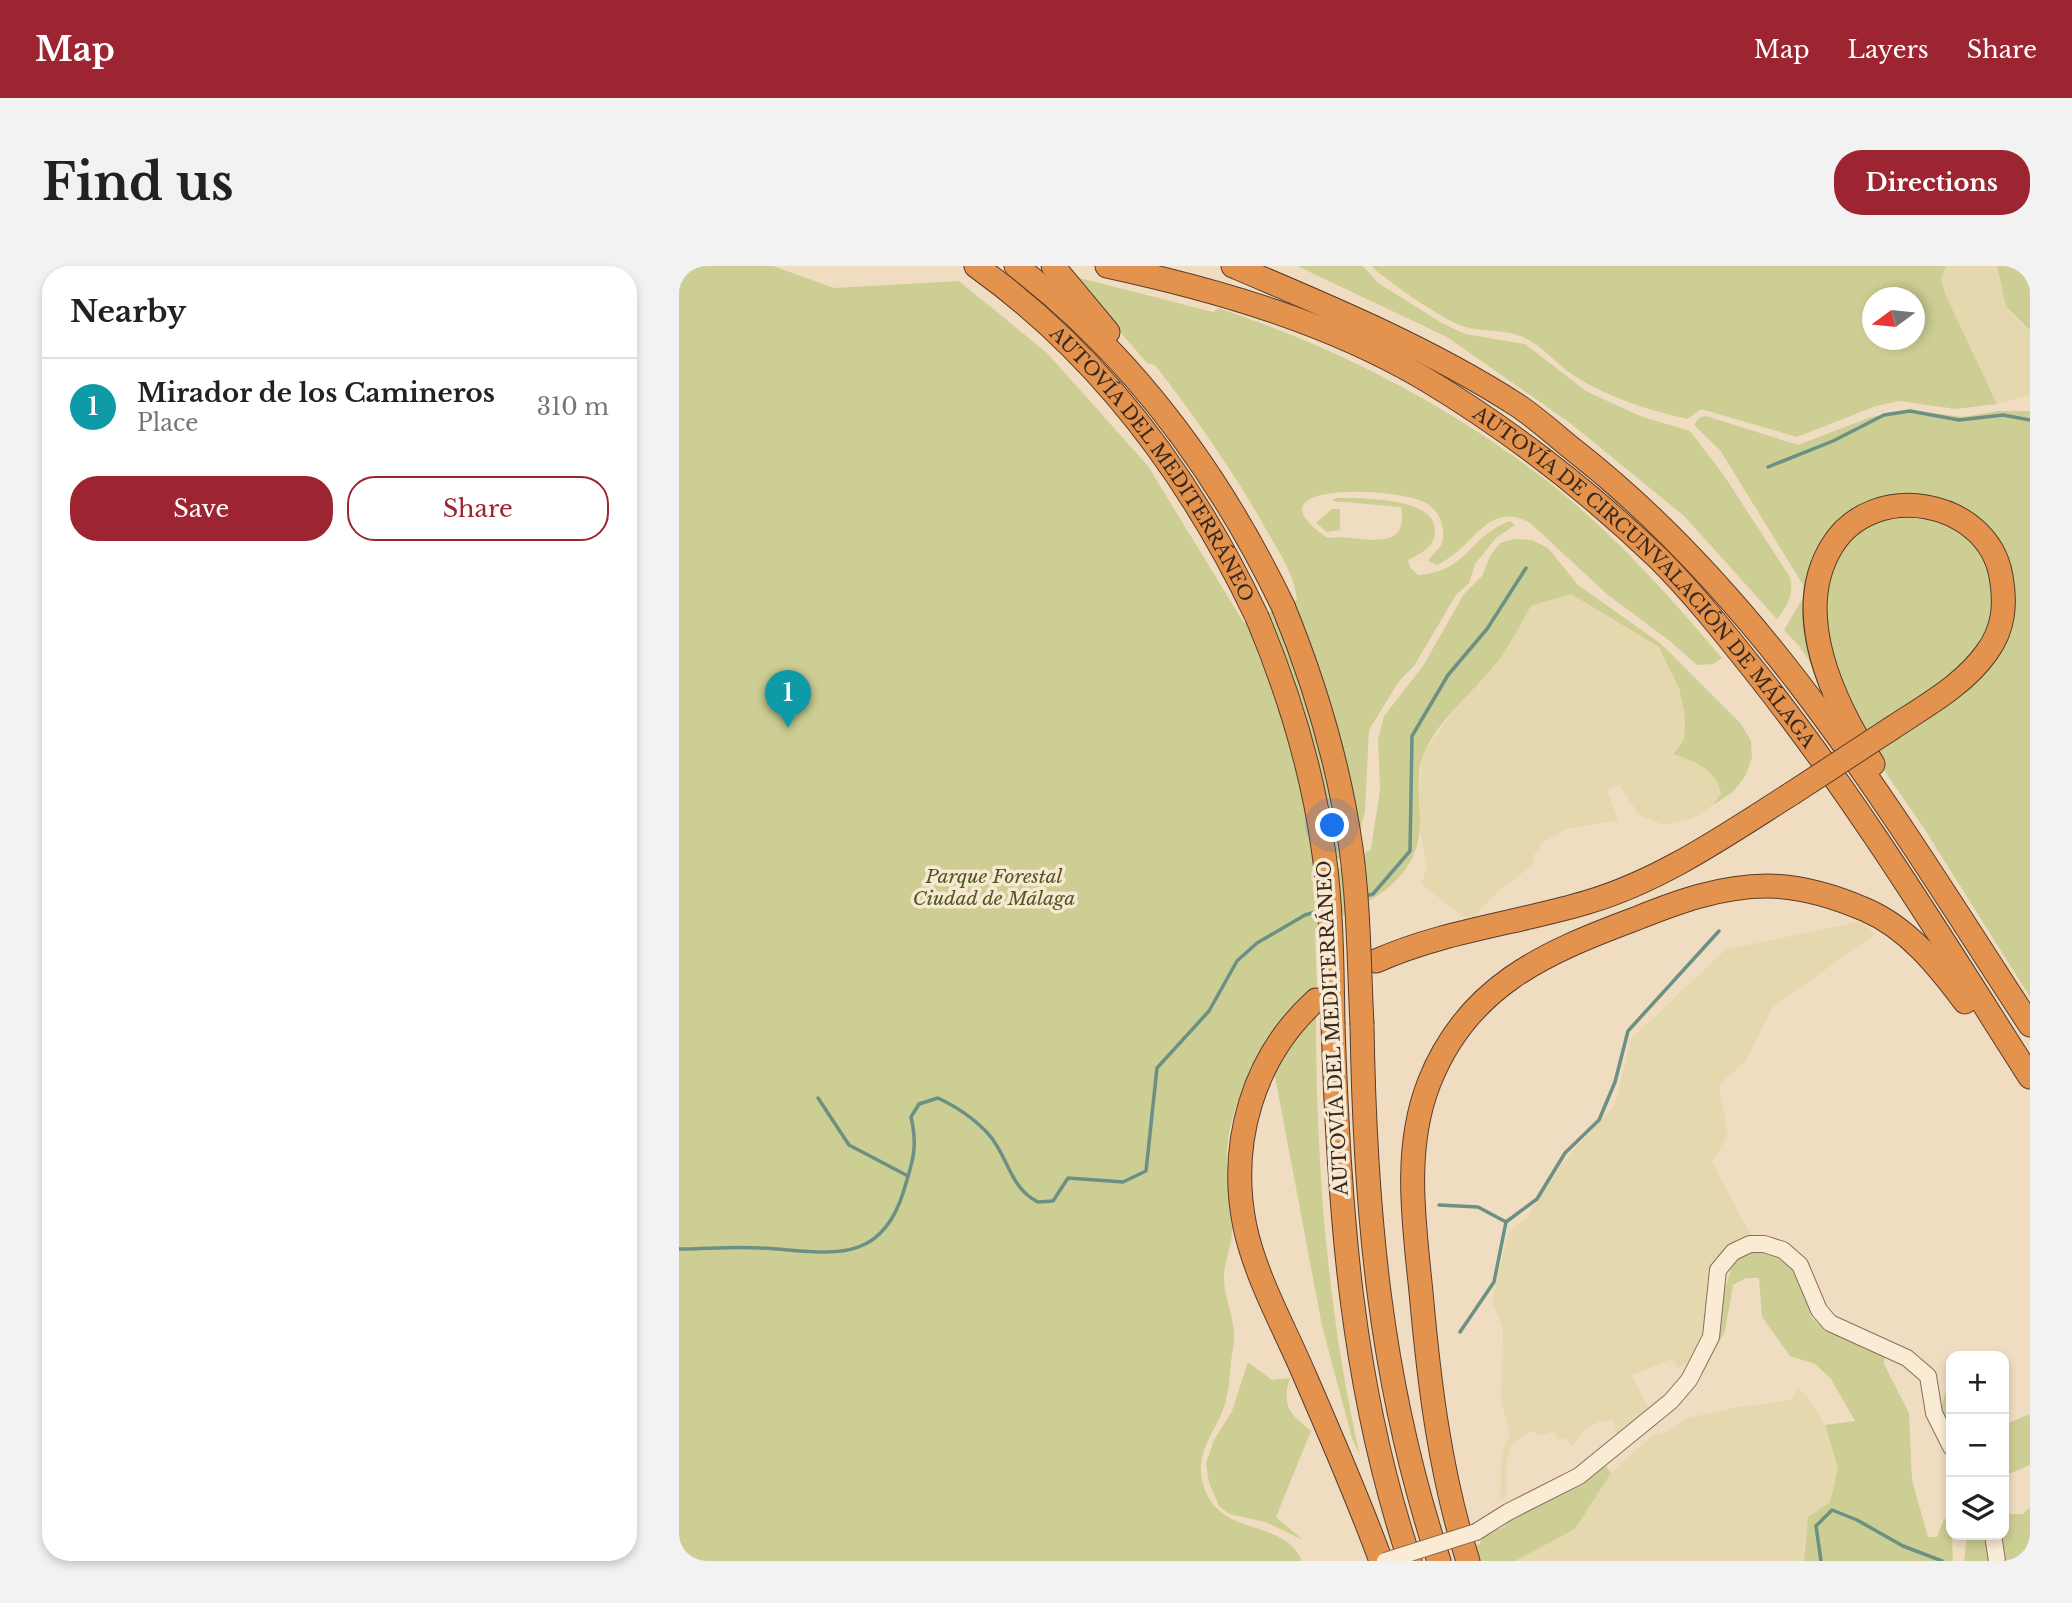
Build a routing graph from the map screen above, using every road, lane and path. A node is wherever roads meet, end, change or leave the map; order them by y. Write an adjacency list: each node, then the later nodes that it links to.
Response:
1 (976, 266): 16 (highway, AUTOVÍA DEL MEDITERRÁNEO, bridge)
2 (1107, 266): 11 (highway, AUTOVÍA DE CIRCUNVALACIÓN DE MÁLAGA)
3 (1233, 266): 7 (highway, AUTOVÍA DE CIRCUNVALACIÓN DE MÁLAGA)
4 (1018, 267): 6 (highway, AUTOVÍA DEL MEDITERRÁNEO)
5 (1056, 270): 6 (highway)
6 (1176, 424): 17 (highway, AUTOVÍA DEL MEDITERRÁNEO, bridge)
7 (1909, 840): 8 (highway, bridge); 10 (highway, AUTOVÍA DE CIRCUNVALACIÓN DE MÁLAGA)
8 (1376, 961)
9 (1316, 1000): 15 (highway)
10 (2030, 1025)
11 (2007, 1041): 12 (highway, AUTOVÍA DE CIRCUNVALACIÓN DE MÁLAGA); 18 (highway)
12 (2030, 1077)
13 (1946, 1437): 15 (street, bridge)
14 (1994, 1540): 19 (street)
15 (1383, 1561)
16 (1410, 1561)
17 (1439, 1561)
18 (1468, 1561)
19 (1997, 1561)

